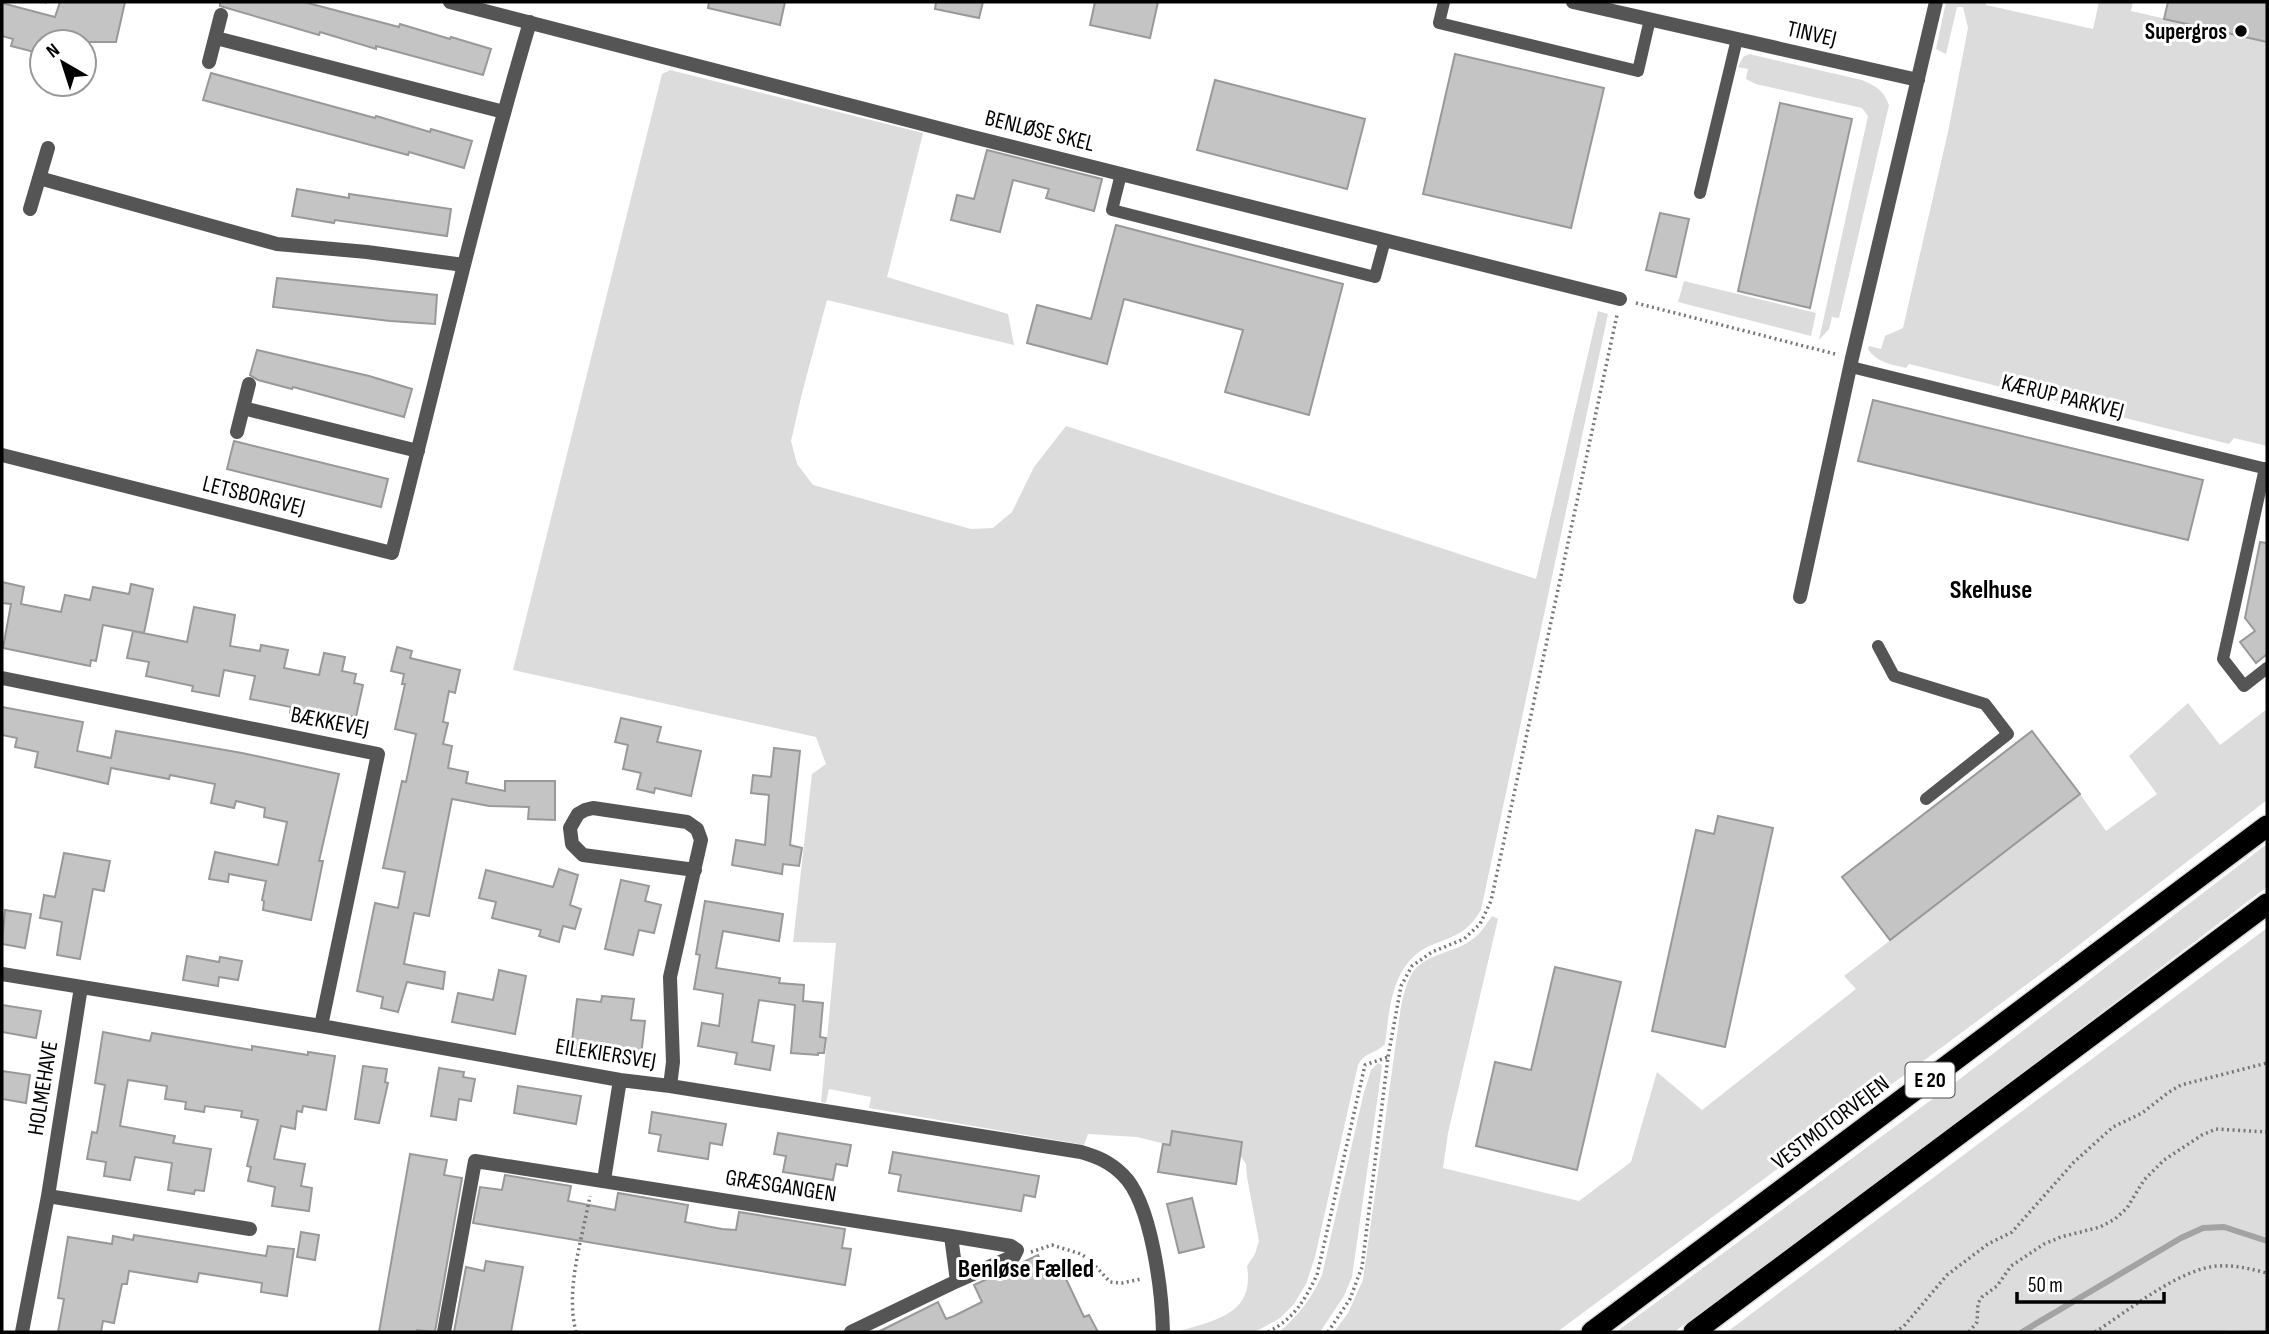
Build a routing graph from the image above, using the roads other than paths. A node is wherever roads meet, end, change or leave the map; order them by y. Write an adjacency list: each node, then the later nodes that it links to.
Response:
1 (450, 2): 7 (street, BENLØSE SKEL)
2 (1444, 2): 6 (lane)
3 (1573, 2): 6 (street, TINVEJ)
4 (1936, 2): 11 (street)
5 (221, 15): 8 (street)
6 (1650, 19): 9 (street, TINVEJ)
7 (530, 22): 12 (street, LETSBORGVEJ); 14 (street, BENLØSE SKEL)
8 (216, 38): 10 (street); 12 (street)
9 (1737, 39): 11 (street, TINVEJ); 16 (lane)
10 (209, 62)
11 (1918, 80): 21 (street)
12 (503, 112): 19 (street, LETSBORGVEJ)
13 (48, 148): 15 (street)
14 (1121, 174): 18 (street, BENLØSE SKEL); 18 (lane)
15 (39, 178): 17 (street); 19 (street)
16 (1700, 193)
17 (30, 209)
18 (1385, 240): 20 (street, BENLØSE SKEL)
19 (464, 265): 25 (street, LETSBORGVEJ)
20 (1620, 299)
21 (1852, 363): 27 (lane, KÆRUP PARKVEJ); 28 (street)
22 (249, 384): 23 (street)
23 (243, 408): 24 (street); 25 (street)
24 (237, 432)
25 (418, 452): 26 (street, LETSBORGVEJ)
26 (2, 455)
27 (2266, 468): 30 (lane, KÆRUP PARKVEJ)
28 (1800, 597)
29 (1878, 646): 32 (lane)
30 (2267, 668)
31 (2, 678): 38 (street, BÆKKEVEJ)
32 (1926, 799)
33 (2267, 826): 50 (highway, VESTMOTORVEJEN / E 20)
34 (695, 870): 34 (street); 40 (street)
35 (2267, 904): 51 (highway, E 20)
36 (2, 974): 37 (street, EILEKIERSVEJ)
37 (80, 987): 38 (street, EILEKIERSVEJ); 42 (street, HOLMEHAVE)
38 (321, 1026): 39 (street, EILEKIERSVEJ)
39 (620, 1080): 40 (street, EILEKIERSVEJ); 41 (street)
40 (670, 1086): 49 (street, EILEKIERSVEJ)
41 (599, 1179): 44 (street, GRÆSGANGEN); 47 (street, GRÆSGANGEN)
42 (48, 1196): 43 (street); 46 (street, HOLMEHAVE)
43 (250, 1229)
44 (951, 1236): 45 (street); 45 (street, GRÆSGANGEN)
45 (957, 1281): 48 (street)
46 (22, 1332)
47 (444, 1332)
48 (851, 1332)
49 (1163, 1332)
50 (1592, 1332)
51 (1694, 1332)

